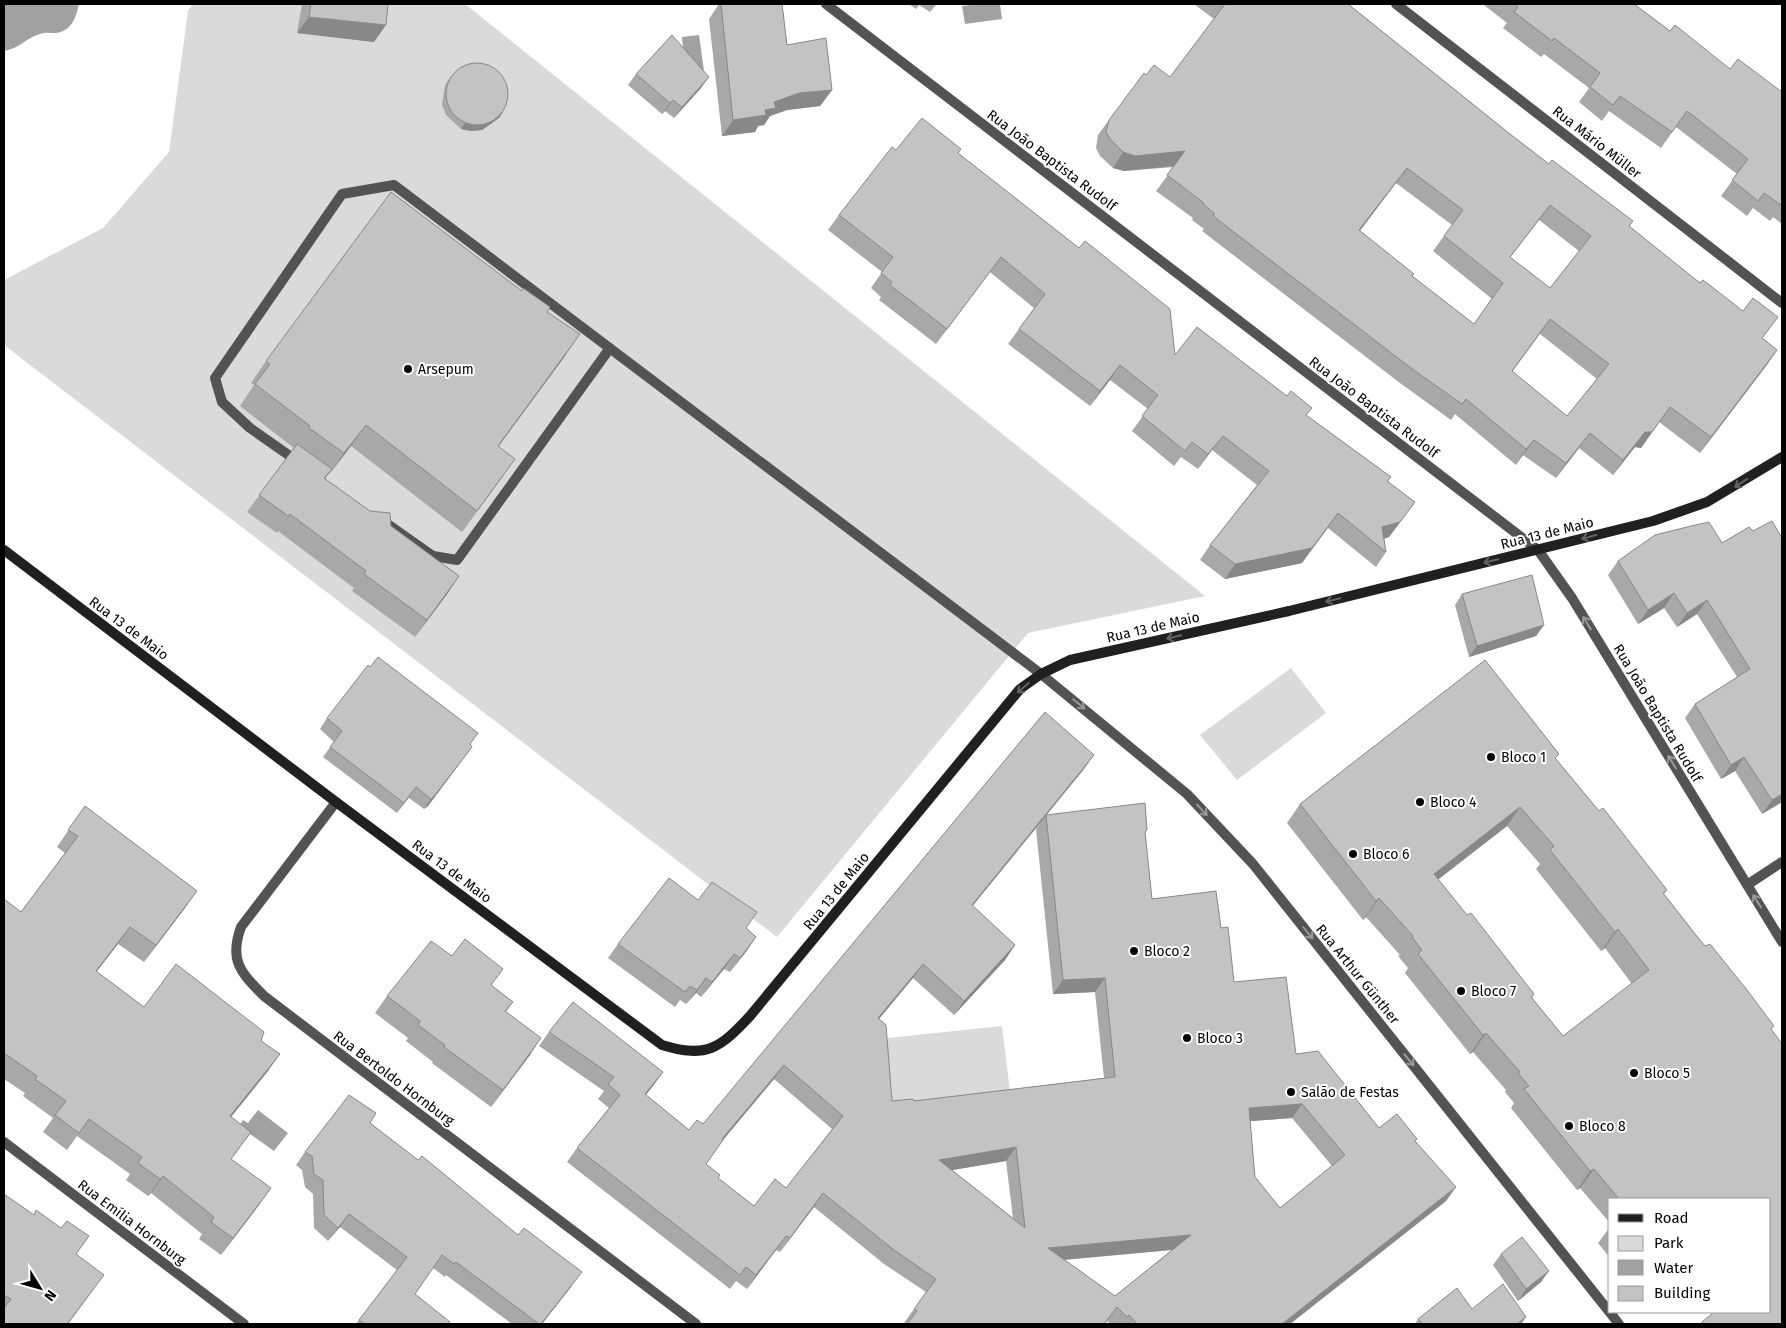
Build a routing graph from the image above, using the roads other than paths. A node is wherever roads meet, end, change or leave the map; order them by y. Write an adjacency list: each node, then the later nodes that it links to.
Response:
1 (826, 4): 9 (street, Rua João Baptista Rudolf)
2 (1396, 4): 3 (street, Rua Mário Müller)
3 (1782, 303)
4 (610, 348): 6 (street, Rua Arthur Günther); 7 (street); 10 (street, Rua Arthur Günther)
5 (1782, 457): 9 (main road, Rua 13 de Maio, one-way to 9)
6 (306, 467)
7 (369, 511)
8 (4, 550): 11 (main road, Rua 13 de Maio)
9 (1538, 550): 10 (main road, Rua 13 de Maio, one-way to 10); 13 (street, Rua João Baptista Rudolf, one-way to 9)
10 (1041, 674): 11 (main road, Rua 13 de Maio, one-way to 11); 16 (street, Rua Arthur Günther, one-way to 16)
11 (336, 802): 19 (street, Rua Bertoldo Hornburg)
12 (1782, 862): 13 (street)
13 (1747, 885): 14 (street, Rua João Baptista Rudolf, one-way to 13)
14 (1782, 942)
15 (4, 1142): 18 (street, Rua Emília Hornburg)
16 (1608, 1310)
17 (1610, 1313): 20 (street, Rua Arthur Günther, one-way to 20)
18 (244, 1324)
19 (696, 1324)
20 (1619, 1324)

